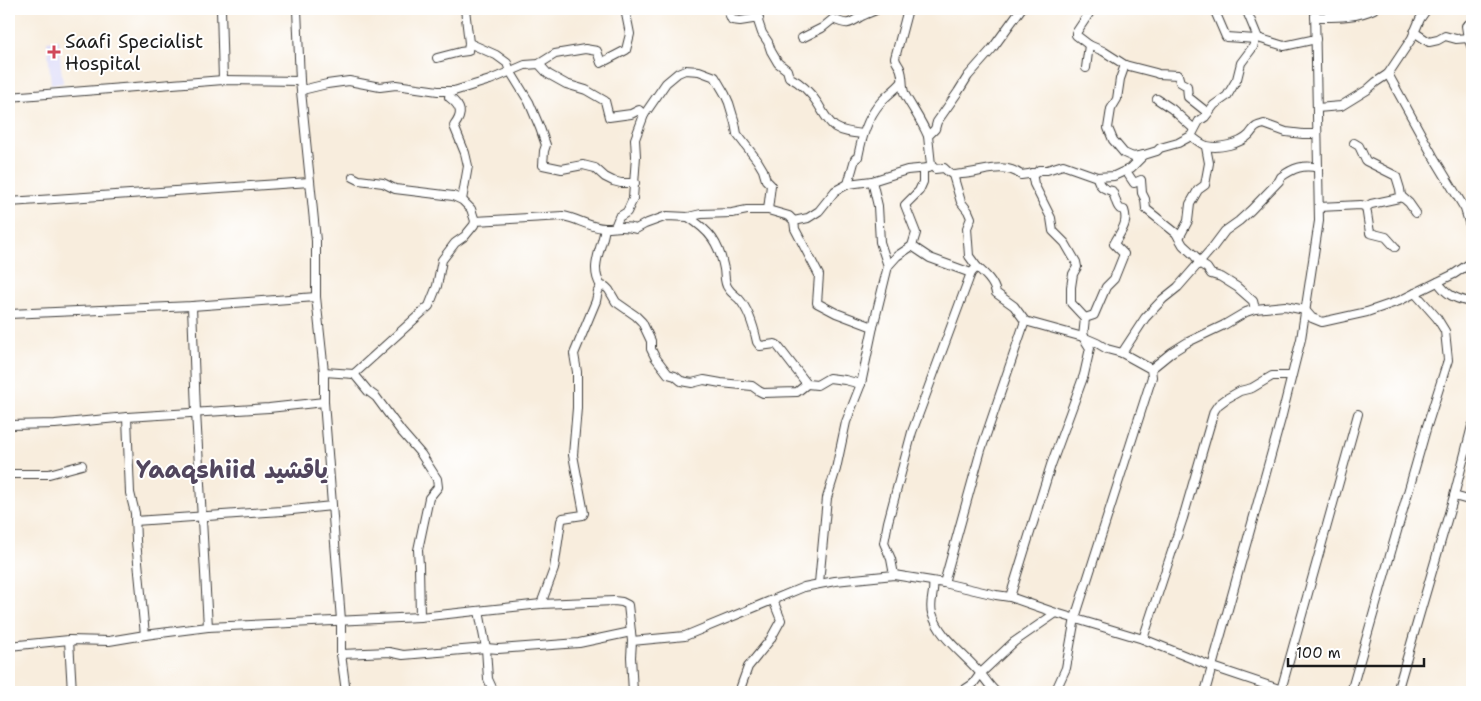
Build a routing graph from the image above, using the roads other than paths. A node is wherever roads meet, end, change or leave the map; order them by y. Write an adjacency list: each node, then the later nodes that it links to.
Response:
1 (221, 9): 30 (street)
2 (297, 9): 31 (street)
3 (465, 9): 21 (street)
4 (625, 9): 25 (street)
5 (727, 9): 41 (street)
6 (878, 9): 17 (street)
7 (908, 9): 32 (street)
8 (1021, 9): 43 (street)
9 (1092, 9): 22 (street)
10 (1214, 9): 18 (street)
11 (1246, 9): 18 (street)
12 (1374, 9): 14 (street)
13 (1427, 9): 16 (street)
14 (1315, 13): 20 (street)
15 (1472, 22): 19 (street)
16 (1414, 32): 19 (street); 29 (street)
17 (802, 38)
18 (1257, 38): 20 (street); 38 (street)
19 (1468, 38): 23 (street)
20 (1316, 39): 37 (street)
21 (469, 43): 24 (street); 28 (street)
22 (1089, 45): 26 (street); 27 (street)
23 (1472, 48)
24 (437, 58)
25 (538, 64): 28 (street); 39 (street)
26 (1125, 64): 38 (street); 46 (street)
27 (1086, 68)
28 (510, 71): 34 (street); 57 (street)
29 (1388, 74): 37 (street); 71 (street)
30 (223, 80): 31 (street); 35 (street)
31 (300, 81): 33 (street)
32 (901, 83): 41 (street); 43 (street)
33 (302, 90): 34 (street); 56 (street)
34 (454, 91): 60 (street)
35 (9, 98)
36 (1157, 99): 40 (street)
37 (1317, 108): 42 (street)
38 (1208, 113): 40 (street)
39 (644, 115): 57 (street); 64 (street)
40 (1192, 132): 45 (street); 46 (street)
41 (862, 134): 58 (street)
42 (1317, 134): 45 (street); 48 (street)
43 (928, 136): 47 (street)
44 (1354, 143): 59 (street)
45 (1206, 146): 72 (street)
46 (1144, 154): 50 (street)
47 (931, 165): 49 (street); 52 (street)
48 (1318, 168): 62 (street); 76 (street)
49 (923, 169): 55 (street); 73 (street)
50 (1126, 171): 54 (street); 72 (street)
51 (1032, 172): 52 (street); 54 (street); 89 (street)
52 (953, 175): 78 (street)
53 (353, 177): 60 (street)
54 (1097, 177): 89 (street)
55 (872, 181): 58 (street); 77 (street)
56 (310, 182): 61 (street); 83 (street)
57 (635, 183): 69 (street)
58 (848, 184): 68 (street)
59 (1401, 196): 63 (street); 65 (street)
60 (462, 200): 67 (street)
61 (9, 202)
62 (1319, 207): 63 (street); 87 (street)
63 (1366, 207): 74 (street)
64 (768, 210): 66 (street); 68 (street)
65 (1416, 213)
66 (688, 217): 69 (street); 98 (street)
67 (475, 221): 70 (street); 96 (street)
68 (794, 221): 91 (street)
69 (615, 227): 70 (street)
70 (604, 228): 81 (street)
71 (1472, 232)
72 (1179, 238): 76 (street)
73 (912, 246): 77 (street); 79 (street)
74 (1395, 247)
75 (1472, 262): 80 (street)
76 (1199, 263): 86 (street); 93 (street)
77 (888, 266): 91 (street)
78 (977, 267): 79 (street); 90 (street)
79 (971, 272): 113 (street)
80 (1438, 282): 82 (street); 84 (street)
81 (601, 286): 98 (street); 119 (street)
82 (1415, 294): 87 (street); 146 (street)
83 (316, 297): 85 (street); 95 (street)
84 (1472, 303)
85 (192, 306): 88 (street); 101 (street)
86 (1255, 309): 87 (street); 94 (street)
87 (1305, 310): 97 (street)
88 (9, 314)
89 (1085, 318): 92 (street)
90 (1025, 322): 92 (street); 115 (street)
91 (873, 327): 99 (street)
92 (1083, 337): 93 (street); 117 (street)
93 (1122, 353): 94 (street)
94 (1150, 369): 123 (street)
95 (324, 372): 96 (street); 100 (street)
96 (354, 374): 122 (street)
97 (1291, 376): 128 (street); 134 (street)
98 (806, 384): 99 (street)
99 (861, 384): 116 (street)
100 (324, 402): 101 (street); 110 (street)
101 (196, 412): 103 (street); 111 (street)
102 (1358, 414): 136 (street)
103 (127, 417): 104 (street); 112 (street)
104 (9, 425)
105 (1472, 426): 108 (street)
106 (82, 465): 107 (street)
107 (9, 474)
108 (1454, 496): 109 (street); 147 (street)
109 (1472, 501)
110 (332, 506): 111 (street); 124 (street)
111 (202, 517): 112 (street); 125 (street)
112 (135, 521): 127 (street)
113 (894, 575): 114 (street); 116 (street)
114 (933, 582): 115 (street); 135 (street)
115 (944, 583): 117 (street)
116 (819, 584): 118 (street)
117 (1010, 597): 121 (street)
118 (773, 600): 130 (street); 141 (street)
119 (541, 604): 120 (street); 126 (street)
120 (479, 611): 122 (street); 132 (street)
121 (1056, 613): 123 (street); 135 (street)
122 (420, 617): 124 (street)
123 (1075, 618): 128 (street); 144 (street)
124 (340, 620): 125 (street); 133 (street)
125 (208, 628): 127 (street)
126 (631, 632): 130 (street); 132 (street)
127 (145, 635): 129 (street)
128 (1143, 639): 134 (street)
129 (69, 640): 131 (street); 137 (street)
130 (632, 640): 140 (street)
131 (9, 646)
132 (486, 648): 133 (street); 139 (street)
133 (341, 654): 138 (street)
134 (1213, 667): 136 (street); 145 (street)
135 (981, 673): 142 (street); 143 (street)
136 (1284, 691)
137 (72, 692)
138 (346, 692)
139 (494, 692)
140 (632, 692)
141 (740, 692)
142 (961, 692)
143 (996, 692)
144 (1055, 692)
145 (1205, 692)
146 (1351, 692)
147 (1398, 692)

